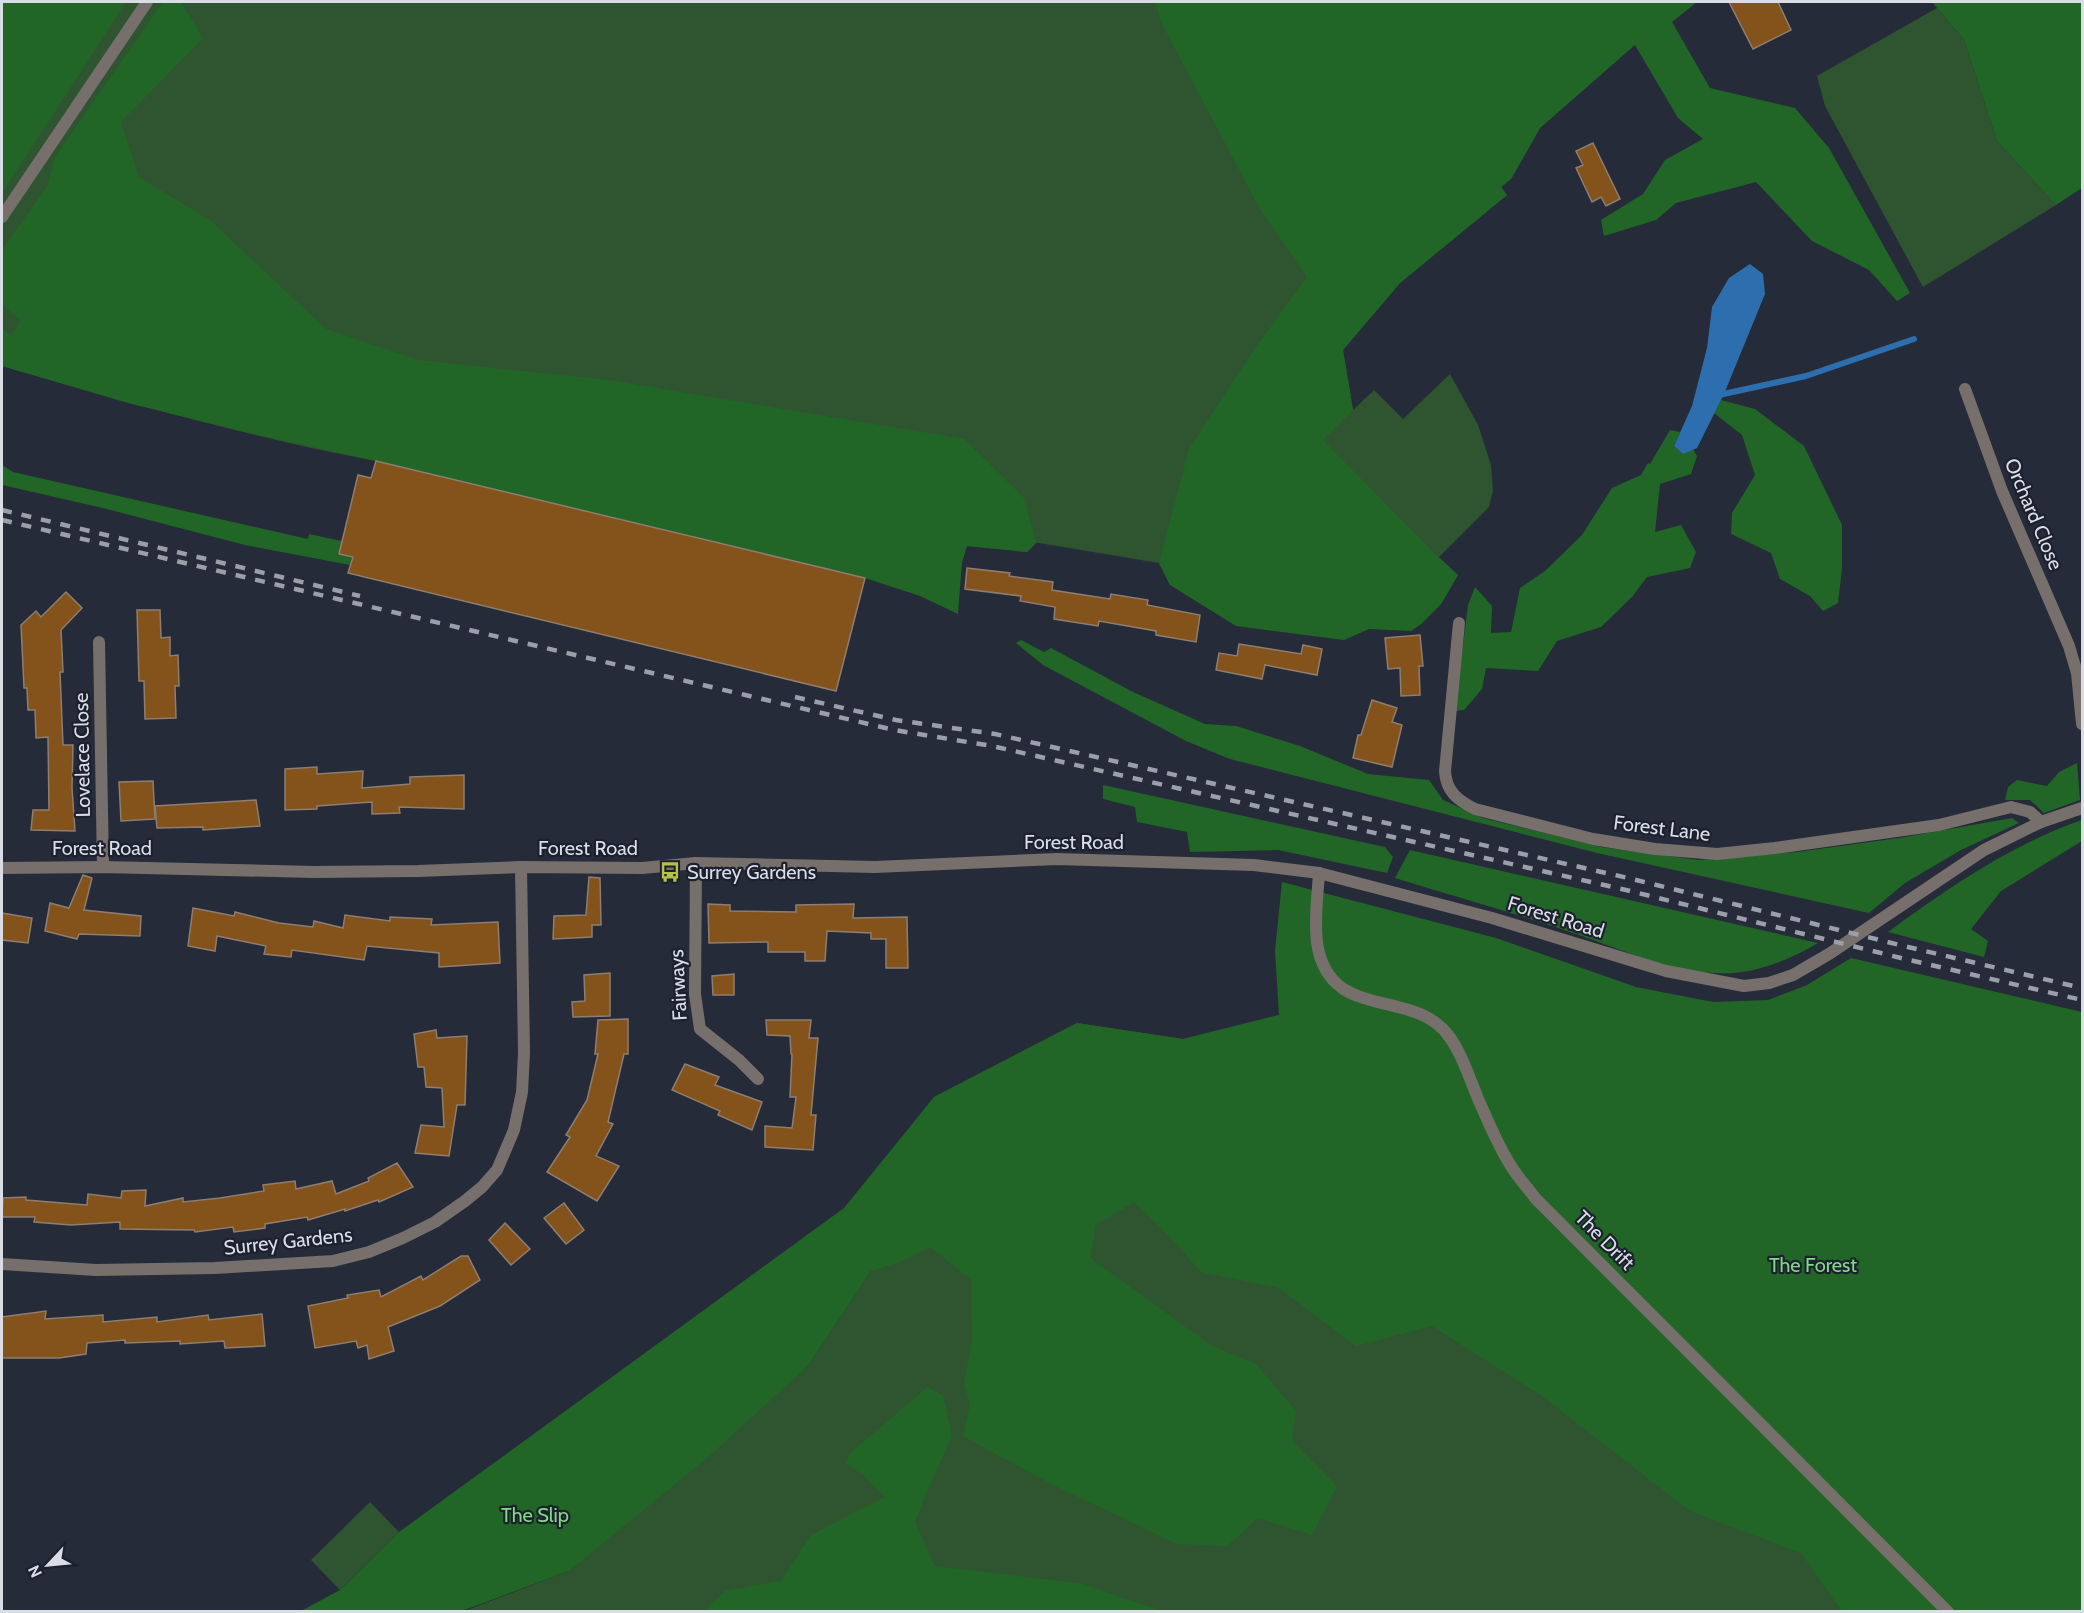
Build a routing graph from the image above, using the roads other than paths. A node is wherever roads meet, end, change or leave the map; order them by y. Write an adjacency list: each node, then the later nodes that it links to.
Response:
1 (147, 2): 2 (street)
2 (2, 217)
3 (1965, 389): 6 (street, Orchard Close)
4 (1459, 623): 8 (street, Forest Lane)
5 (99, 642): 10 (street, Lovelace Close)
6 (2082, 724)
7 (2082, 808): 8 (street, Forest Road)
8 (2041, 822): 13 (street, Forest Road)
9 (696, 863): 11 (street, Forest Road); 13 (street, Forest Road); 14 (street, Fairways)
10 (103, 867): 11 (street, Forest Road); 12 (street, Forest Road)
11 (521, 867): 15 (street, Surrey Gardens)
12 (2, 868)
13 (1319, 873): 16 (street, The Drift)
14 (758, 1079)
15 (2, 1264)
16 (1948, 1611)

